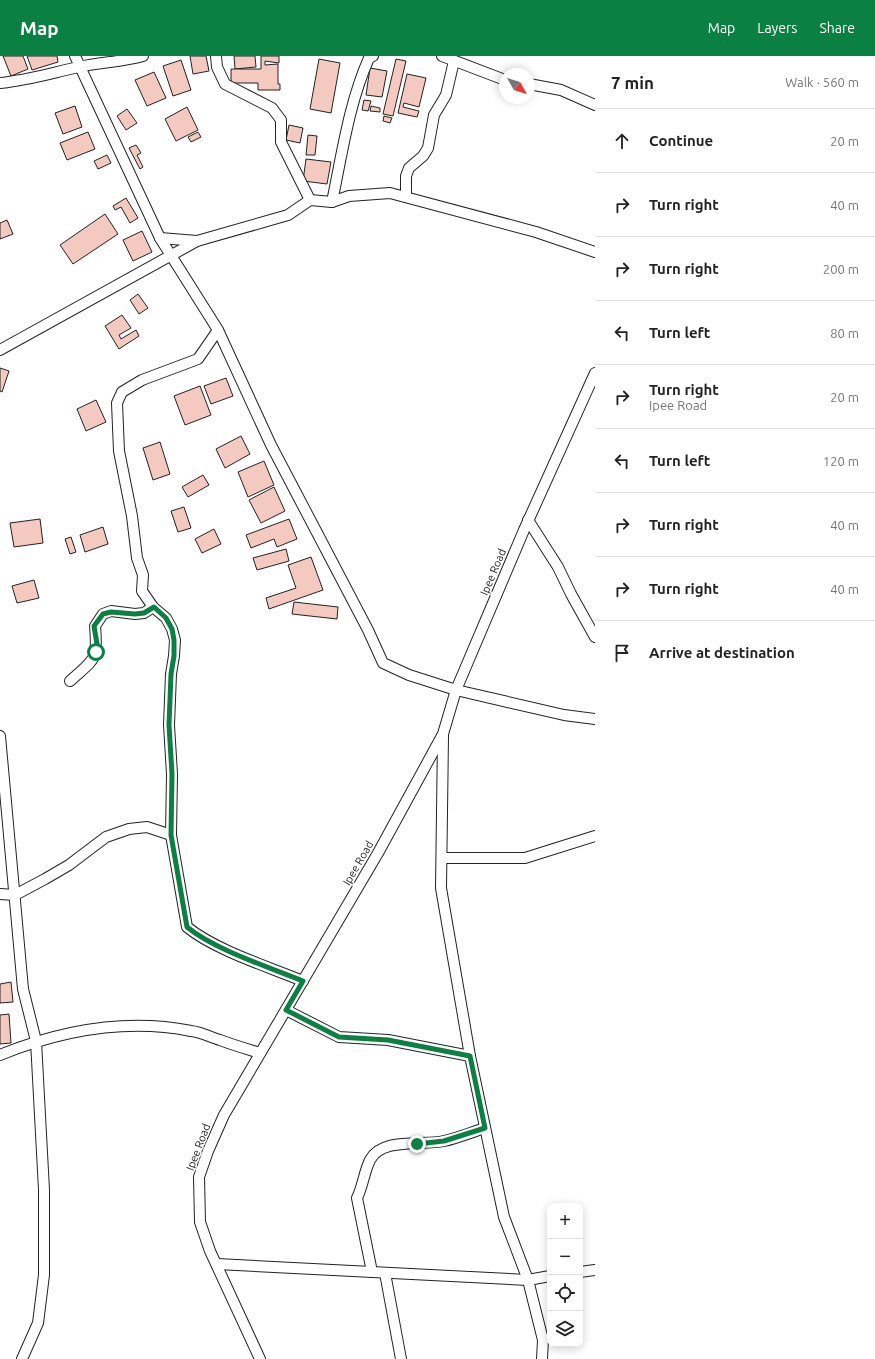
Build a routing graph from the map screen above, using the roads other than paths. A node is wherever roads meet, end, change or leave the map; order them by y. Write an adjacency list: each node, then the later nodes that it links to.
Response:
1 (75, 56): 7 (street)
2 (143, 56): 7 (street)
3 (216, 56): 13 (street)
4 (373, 56): 14 (street)
5 (442, 56): 6 (street)
6 (454, 61): 8 (street); 12 (street)
7 (80, 66): 9 (street); 15 (street)
8 (499, 78)
9 (0, 82)
10 (535, 85): 11 (street)
11 (595, 105)
12 (406, 197): 14 (street); 17 (street)
13 (310, 200): 14 (street); 16 (street)
14 (332, 202)
15 (160, 238): 16 (street); 18 (street)
16 (197, 241): 18 (street)
17 (595, 252)
18 (172, 255): 19 (street); 20 (street)
19 (218, 330): 23 (street); 26 (street)
20 (0, 350)
21 (595, 373): 22 (street, Ipee Road)
22 (528, 520): 24 (street); 26 (street, Ipee Road)
23 (154, 607): 25 (street); 30 (street)
24 (595, 637)
25 (70, 681)
26 (456, 690): 27 (street); 28 (street, Ipee Road)
27 (595, 719)
28 (443, 734): 32 (street); 35 (street, Ipee Road)
29 (0, 736): 34 (street)
30 (171, 835): 34 (street); 35 (street)
31 (595, 836): 32 (street)
32 (442, 858): 40 (street)
33 (0, 894): 34 (street)
34 (15, 895): 37 (street)
35 (303, 981): 36 (street, Ipee Road)
36 (286, 1010): 38 (street, Ipee Road); 40 (street)
37 (36, 1040): 38 (street); 39 (street); 49 (street)
38 (260, 1053): 42 (street, Ipee Road)
39 (0, 1055)
40 (470, 1056): 41 (street)
41 (485, 1128): 44 (street); 48 (street)
42 (216, 1264): 44 (street); 50 (street, Ipee Road)
43 (595, 1270): 46 (street)
44 (372, 1272): 45 (street)
45 (385, 1272): 48 (street); 51 (street)
46 (583, 1272)
47 (547, 1277): 48 (street)
48 (528, 1280): 52 (street)
49 (22, 1359)
50 (260, 1359)
51 (402, 1359)
52 (542, 1359)

